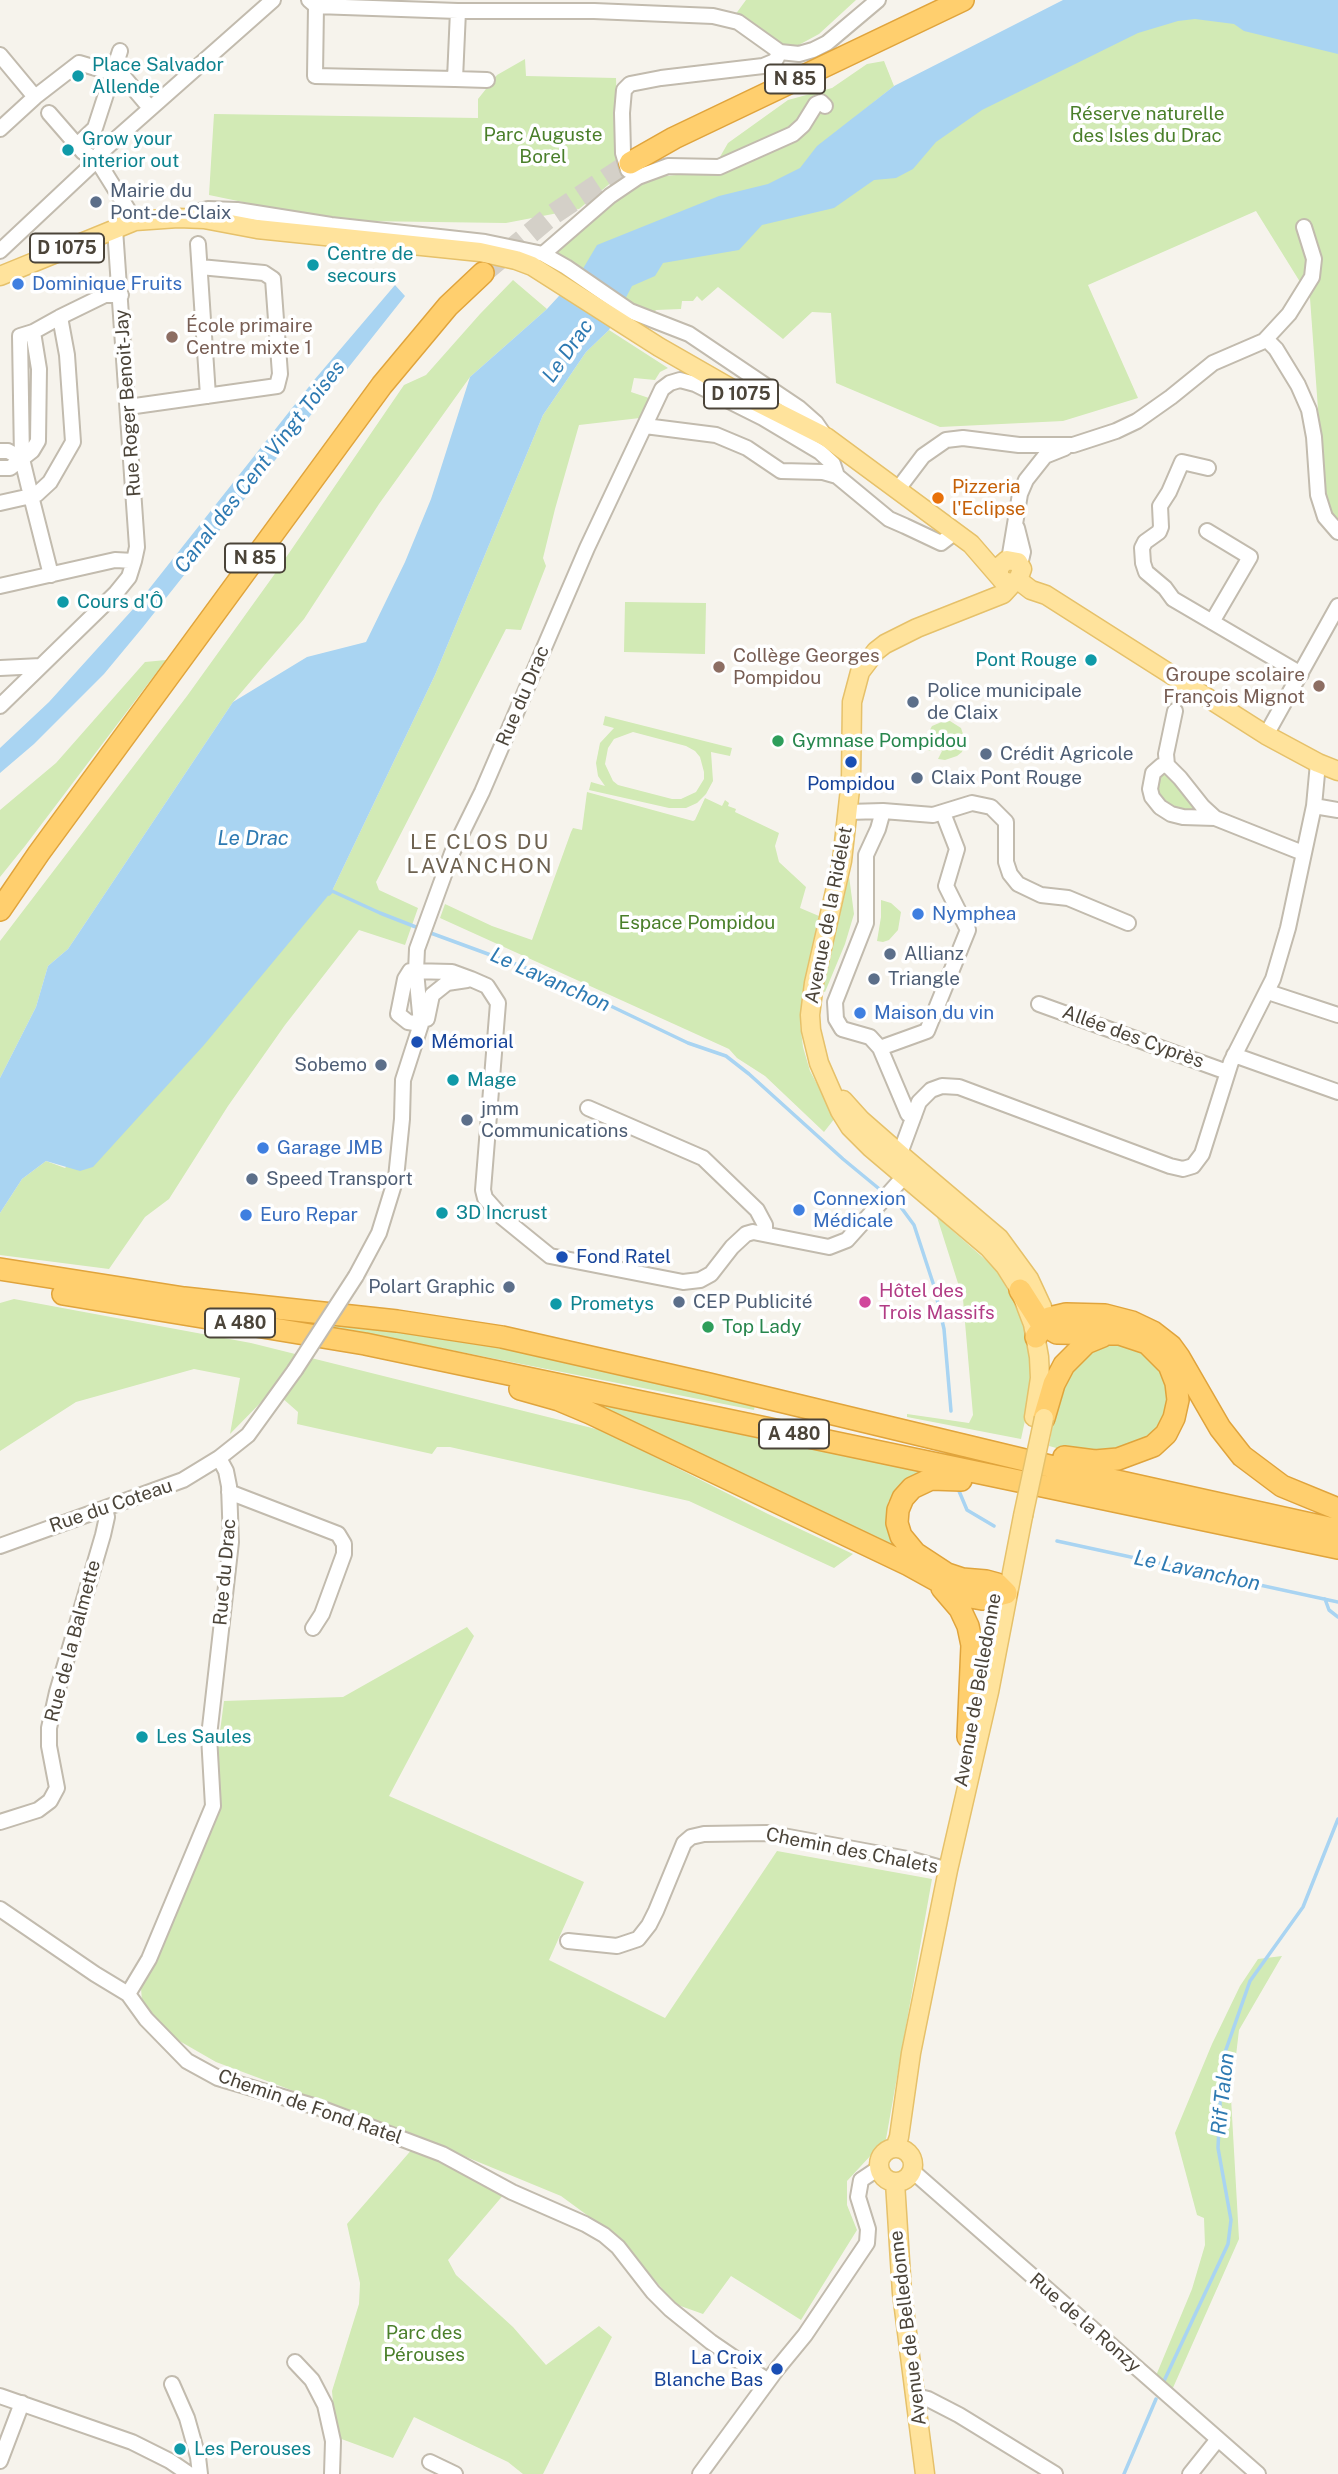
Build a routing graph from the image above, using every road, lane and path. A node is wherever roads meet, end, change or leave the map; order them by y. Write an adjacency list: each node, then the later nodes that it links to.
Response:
1 (274, 0): 15 (street)
2 (878, 0): 8 (street)
3 (963, 0): 20 (highway, N 85)
4 (313, 3): 6 (street); 11 (street)
5 (598, 5): 6 (street); 8 (street)
6 (458, 11): 11 (street)
7 (120, 51): 10 (street)
8 (780, 52): 20 (street)
9 (0, 56): 13 (street)
10 (113, 73): 13 (street); 15 (street); 18 (street)
11 (455, 79): 12 (street)
12 (487, 80)
13 (36, 97): 17 (street)
14 (825, 106): 20 (street)
15 (150, 108): 19 (street)
16 (49, 113): 18 (street)
17 (0, 129)
18 (77, 145): 19 (street)
19 (97, 160): 22 (street); 26 (street)
20 (631, 172): 27 (street)
21 (190, 219): 22 (main road, D 1075); 27 (street); 33 (main road, D 1075)
22 (135, 221): 24 (main road, D 1075)
23 (1304, 227): 34 (street)
24 (115, 229): 30 (main road, D 1075); 31 (street, Rue Roger Benoit-Jay)
25 (198, 244): 28 (street)
26 (0, 251)
27 (542, 254): 33 (street)
28 (200, 267): 35 (street); 35 (street)
29 (483, 273): 74 (highway, N 85)
30 (0, 276)
31 (121, 295): 32 (street); 36 (street, Rue Roger Benoit-Jay)
32 (60, 317): 41 (street); 48 (street)
33 (627, 318): 38 (main road, D 1075); 38 (street)
34 (1264, 341): 39 (street); 51 (street)
35 (208, 396): 36 (street)
36 (128, 407): 53 (street, Rue Roger Benoit-Jay)
37 (648, 420): 45 (street, Rue du Drac); 45 (street, Rue du Drac); 79 (street, Rue du Drac)
38 (826, 437): 43 (main road, D 1075)
39 (1073, 445): 46 (street); 54 (street)
40 (0, 451): 41 (street)
41 (22, 459): 42 (street); 48 (street)
42 (0, 468)
43 (869, 468): 46 (main road, D 1075); 47 (street)
44 (1208, 468): 58 (street)
45 (837, 477): 47 (street, Rue du Drac)
46 (898, 489): 52 (main road, D 1075)
47 (854, 490): 52 (street, Rue du Drac)
48 (31, 496): 49 (street); 55 (street)
49 (0, 503)
50 (1207, 531): 58 (street)
51 (1338, 532)
52 (954, 533): 54 (main road, D 1075)
53 (134, 561): 55 (street); 59 (street, Rue Roger Benoit-Jay)
54 (1011, 571): 64 (main road, D 1075); 71 (main road, Avenue de la Ridelet)
55 (51, 575): 56 (street)
56 (0, 586)
57 (1338, 606): 61 (street)
58 (1212, 622): 61 (street)
59 (41, 666): 60 (street); 62 (street)
60 (0, 668)
61 (1301, 674): 64 (street)
62 (0, 706)
63 (1175, 711): 66 (street)
64 (1266, 735): 65 (main road, D 1075)
65 (1318, 763): 67 (main road, D 1075); 68 (street)
66 (1167, 765): 73 (street); 73 (street)
67 (1338, 771)
68 (1314, 806): 69 (street); 75 (street)
69 (1338, 810)
70 (883, 811): 71 (street); 72 (street); 85 (street)
71 (848, 812): 88 (main road, Avenue de la Ridelet)
72 (943, 813): 78 (street); 85 (street)
73 (1215, 818): 75 (street)
74 (39, 853): 76 (highway, N 85); 77 (highway, N 85)
75 (1303, 853): 81 (street)
76 (0, 900)
77 (0, 910)
78 (1128, 923)
79 (416, 971): 80 (street); 84 (street, Rue du Drac); 84 (street, Rue du Drac)
80 (471, 979): 84 (street); 95 (street)
81 (1268, 992): 83 (street); 86 (street)
82 (1039, 1004): 87 (street, Allée des Cyprès)
83 (1338, 1015)
84 (421, 1024): 107 (street, Rue du Drac, bridge)
85 (880, 1048): 91 (street)
86 (1234, 1055): 87 (street); 89 (street)
87 (1227, 1072): 91 (street)
88 (825, 1079): 92 (main road, Avenue de la Ridelet); 94 (main road, Avenue de la Ridelet)
89 (1338, 1092)
90 (587, 1108): 95 (street)
91 (914, 1116): 92 (street)
92 (901, 1155): 93 (main road, Avenue de la Ridelet); 94 (street)
93 (923, 1174): 94 (main road); 100 (main road, Avenue de la Ridelet)
94 (899, 1182): 95 (street); 99 (main road, Avenue de la Ridelet)
95 (765, 1234)
96 (0, 1269): 98 (highway, A 480)
97 (0, 1283): 98 (highway, A 480)
98 (68, 1287): 104 (highway, A 480); 105 (highway, A 480)
99 (1020, 1290): 102 (highway)
100 (1040, 1300): 101 (highway); 102 (main road, Avenue de la Ridelet)
101 (1066, 1314): 102 (highway); 110 (highway)
102 (1041, 1331): 103 (highway); 106 (main road, Avenue de la Ridelet)
103 (1112, 1334): 105 (highway); 106 (highway)
104 (417, 1355): 111 (highway, A 480); 115 (highway)
105 (709, 1384): 112 (highway, A 480)
106 (1039, 1417): 116 (main road, Avenue de Belledonne, bridge)
107 (219, 1458): 108 (street, Rue du Drac); 109 (street, Rue du Coteau)
108 (229, 1492): 117 (street); 123 (street, Rue du Drac)
109 (105, 1509): 113 (street, Rue du Coteau); 119 (street, Rue de la Balmette)
110 (1338, 1509)
111 (1171, 1513): 114 (highway, A 480); 116 (highway)
112 (1338, 1530)
113 (0, 1546)
114 (1338, 1548)
115 (933, 1579): 116 (highway); 118 (highway)
116 (1000, 1591): 118 (main road, Avenue de Belledonne); 120 (main road, Avenue de Belledonne)
117 (313, 1628)
118 (968, 1737): 120 (main road, Avenue de Belledonne)
119 (0, 1822)
120 (948, 1870): 122 (street, Chemin des Chalets); 124 (main road, Avenue de Belledonne)
121 (0, 1909): 123 (street, Chemin de Fond Ratel)
122 (568, 1941)
123 (128, 1994): 129 (street, Chemin de Fond Ratel)
124 (895, 2148): 125 (main road); 126 (main road)
125 (879, 2168): 127 (main road); 129 (street)
126 (911, 2173): 127 (main road); 134 (street, Rue de la Ronzy)
127 (895, 2182): 132 (main road, Avenue de Belledonne)
128 (295, 2362): 140 (street)
129 (768, 2381): 142 (street)
130 (172, 2384): 139 (street)
131 (0, 2396): 133 (street)
132 (916, 2396): 143 (main road, Avenue de Belledonne); 144 (street)
133 (22, 2403): 136 (street); 138 (street)
134 (1218, 2439): 135 (street); 147 (street, Rue de la Ronzy)
135 (1207, 2453): 145 (street); 146 (street)
136 (0, 2461)
137 (430, 2462): 141 (street)
138 (182, 2472)
139 (200, 2474)
140 (331, 2474)
141 (455, 2474)
142 (700, 2474)
143 (925, 2474)
144 (1055, 2474)
145 (1190, 2474)
146 (1207, 2474)
147 (1258, 2474)

